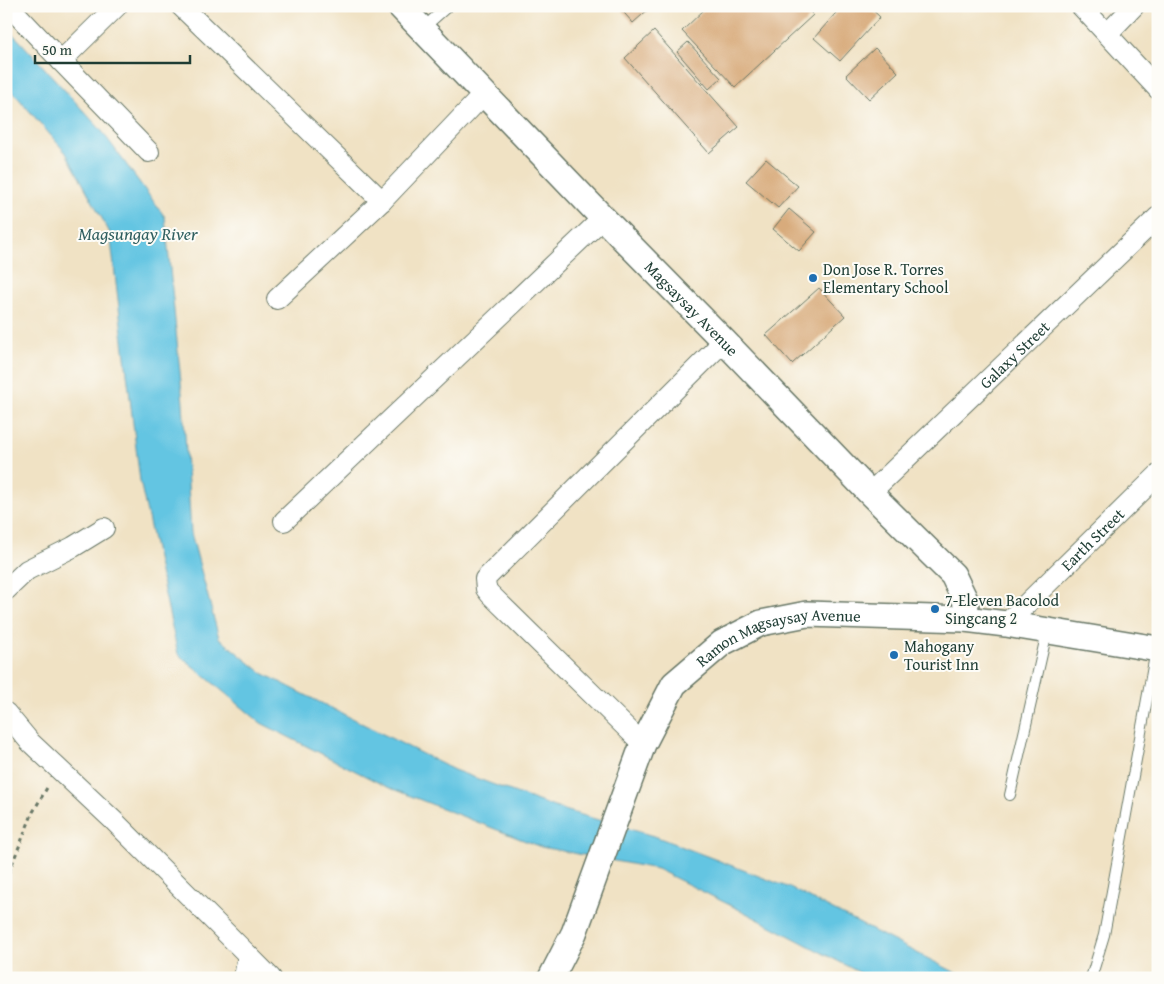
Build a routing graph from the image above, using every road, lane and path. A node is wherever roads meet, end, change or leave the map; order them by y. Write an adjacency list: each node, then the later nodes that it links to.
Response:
1 (8, 6): 10 (street)
2 (118, 6): 10 (street)
3 (181, 6): 14 (street)
4 (400, 6): 8 (street, Magsaysay Avenue)
5 (448, 6): 8 (lane)
6 (1081, 6): 9 (street)
7 (1134, 6): 9 (street)
8 (422, 29): 12 (street, Magsaysay Avenue)
9 (1107, 34): 11 (street)
10 (61, 61): 13 (street)
11 (1158, 89)
12 (484, 94): 14 (street); 16 (street, Magsaysay Avenue)
13 (149, 152)
14 (382, 201): 17 (street)
15 (1158, 216): 20 (street, Galaxy Street)
16 (603, 218): 18 (street, Magsaysay Avenue); 21 (street)
17 (277, 299)
18 (724, 341): 20 (street, Magsaysay Avenue); 29 (street)
19 (1158, 475): 25 (street, Earth Street)
20 (870, 493): 24 (street, Magsaysay Avenue)
21 (284, 521)
22 (104, 528): 23 (street)
23 (6, 590)
24 (965, 619): 25 (street, Ramon Magsaysay Avenue); 29 (street, Ramon Magsaysay Avenue)
25 (1006, 624): 26 (street, Ramon Magsaysay Avenue)
26 (1047, 632): 27 (street, Ramon Magsaysay Avenue); 31 (lane)
27 (1157, 649): 37 (lane)
28 (6, 713): 30 (street)
29 (643, 744): 36 (street, Ramon Magsaysay Avenue)
30 (58, 768): 32 (path); 33 (street)
31 (1010, 795)
32 (6, 878)
33 (248, 955): 34 (street); 35 (street)
34 (244, 978)
35 (271, 978)
36 (551, 978)
37 (1091, 978)

